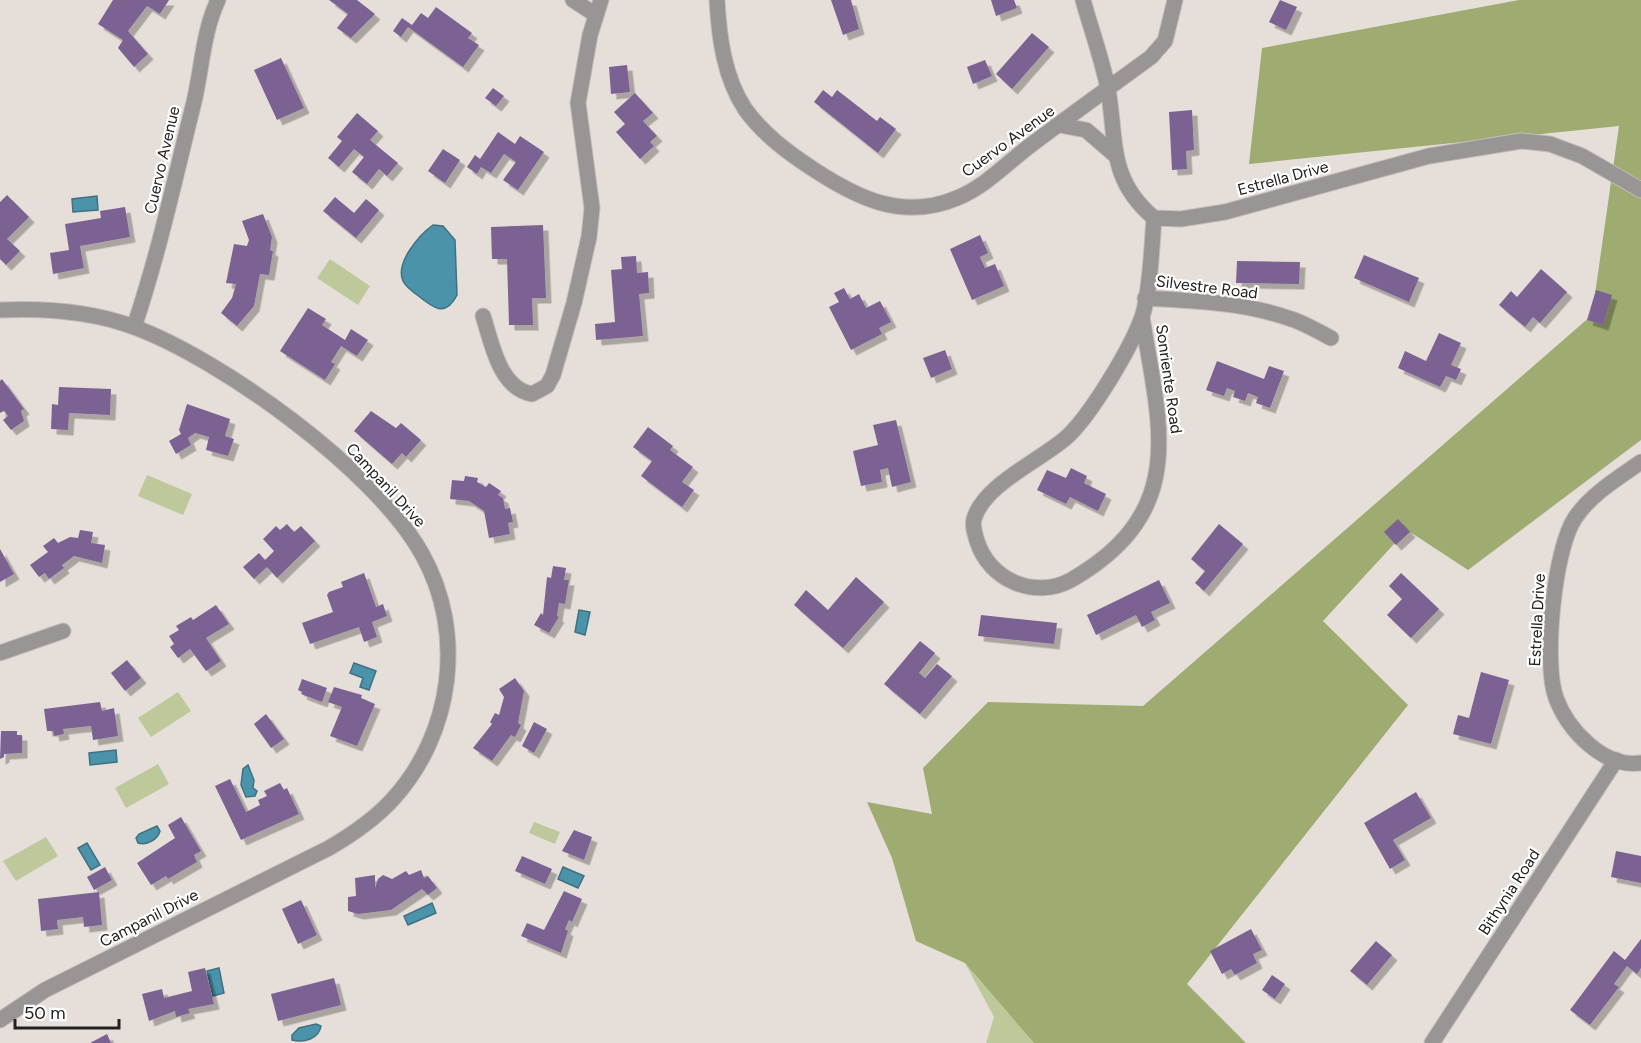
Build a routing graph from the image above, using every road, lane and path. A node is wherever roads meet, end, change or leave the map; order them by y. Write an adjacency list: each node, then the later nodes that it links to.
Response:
1 (218, 0): 17 (street, Cuervo Avenue)
2 (573, 0): 7 (street)
3 (601, 0): 7 (street)
4 (717, 0): 9 (street, Cuervo Avenue)
5 (1083, 0): 8 (street)
6 (1175, 0): 8 (street, Cuervo Avenue)
7 (596, 15): 15 (street)
8 (1108, 89): 9 (street, Cuervo Avenue); 10 (street)
9 (1059, 125): 10 (street)
10 (1115, 155): 12 (street)
11 (1641, 190): 12 (street, Estrella Drive)
12 (1154, 218): 13 (street, Sonriente Road)
13 (1145, 298): 16 (street, Sonriente Road); 18 (street, Silvestre Road)
14 (0, 310): 17 (street, Campanil Drive)
15 (483, 316)
16 (1142, 317): 16 (street, Sonriente Road)
17 (134, 327): 24 (street, Campanil Drive)
18 (1331, 338)
19 (1641, 462): 22 (street, Estrella Drive)
20 (63, 632): 21 (street)
21 (0, 653)
22 (1616, 760): 23 (street, Estrella Drive); 25 (street, Bithynia Road)
23 (1641, 763)
24 (0, 1020)
25 (1432, 1043)

